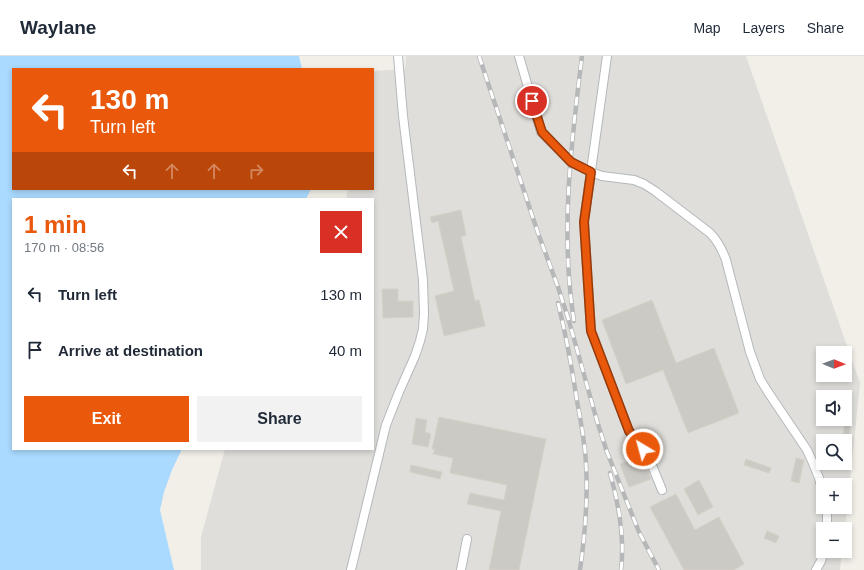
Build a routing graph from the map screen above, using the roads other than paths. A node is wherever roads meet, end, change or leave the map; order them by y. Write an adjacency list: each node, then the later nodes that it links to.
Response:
1 (398, 56): 9 (lane)
2 (518, 56): 4 (lane)
3 (607, 56): 4 (lane)
4 (591, 172): 5 (lane); 6 (lane)
5 (819, 478)
6 (662, 490)
7 (467, 539): 10 (lane)
8 (822, 558): 11 (lane)
9 (350, 570)
10 (461, 570)
11 (816, 570)

